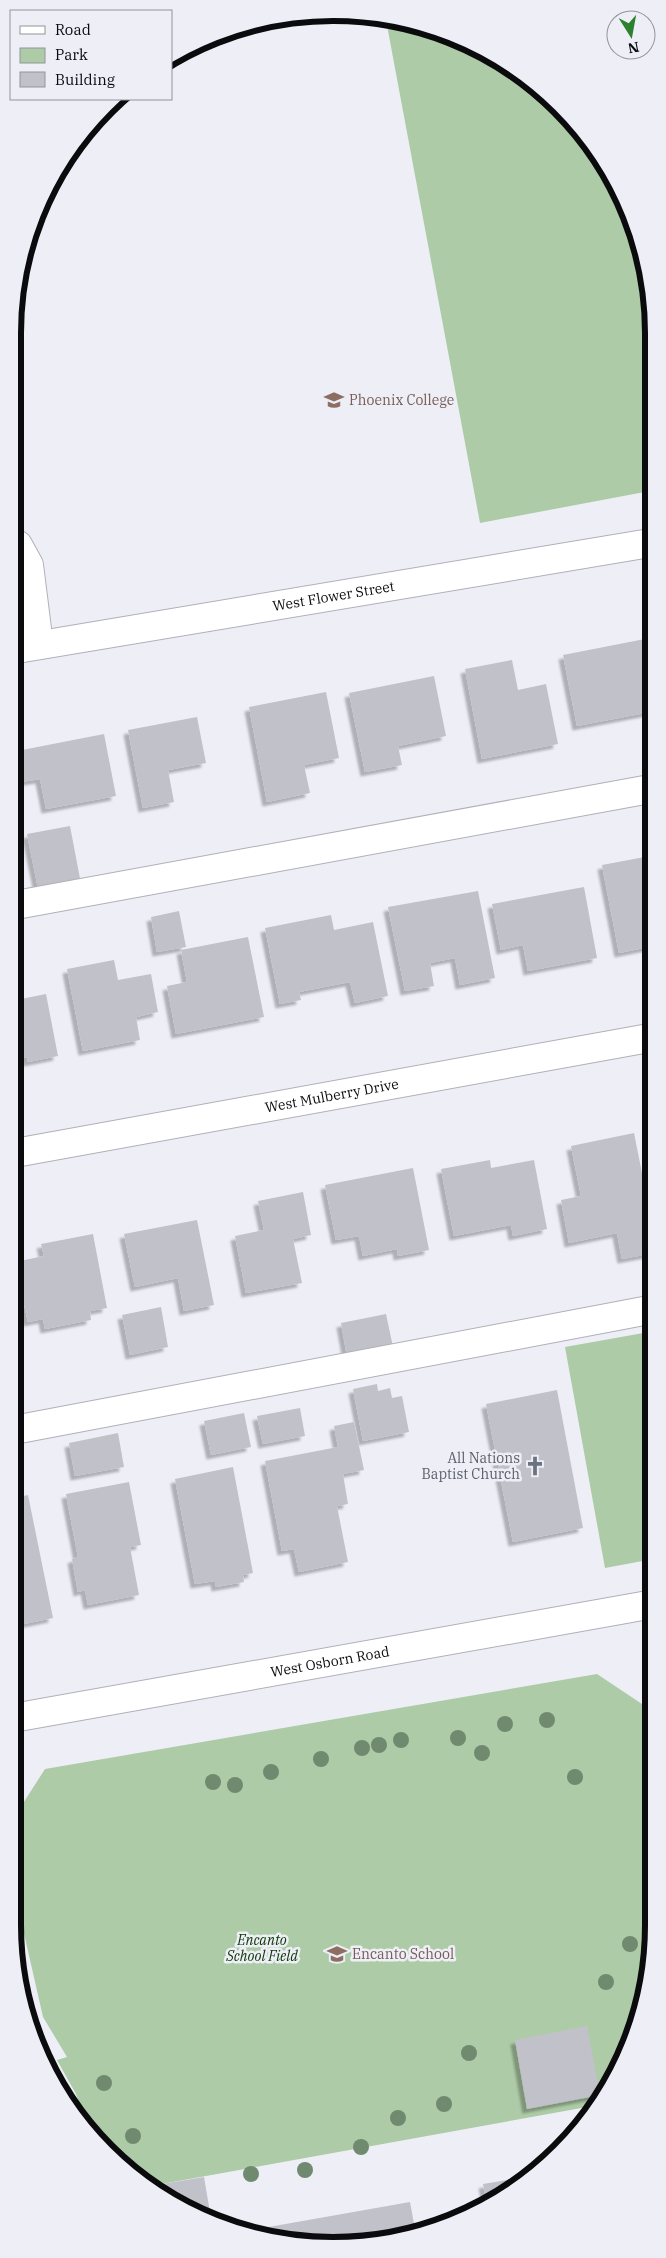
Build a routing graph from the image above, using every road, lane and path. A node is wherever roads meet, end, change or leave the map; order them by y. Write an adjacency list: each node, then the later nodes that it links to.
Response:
1 (645, 544): 3 (street, West Flower Street)
2 (21, 550): 3 (street)
3 (28, 647)
4 (645, 790): 5 (street)
5 (21, 904)
6 (645, 1039): 7 (street, West Mulberry Drive)
7 (21, 1152)
8 (645, 1311): 9 (street)
9 (21, 1429)
10 (645, 1607): 11 (street, West Osborn Road)
11 (21, 1717)

